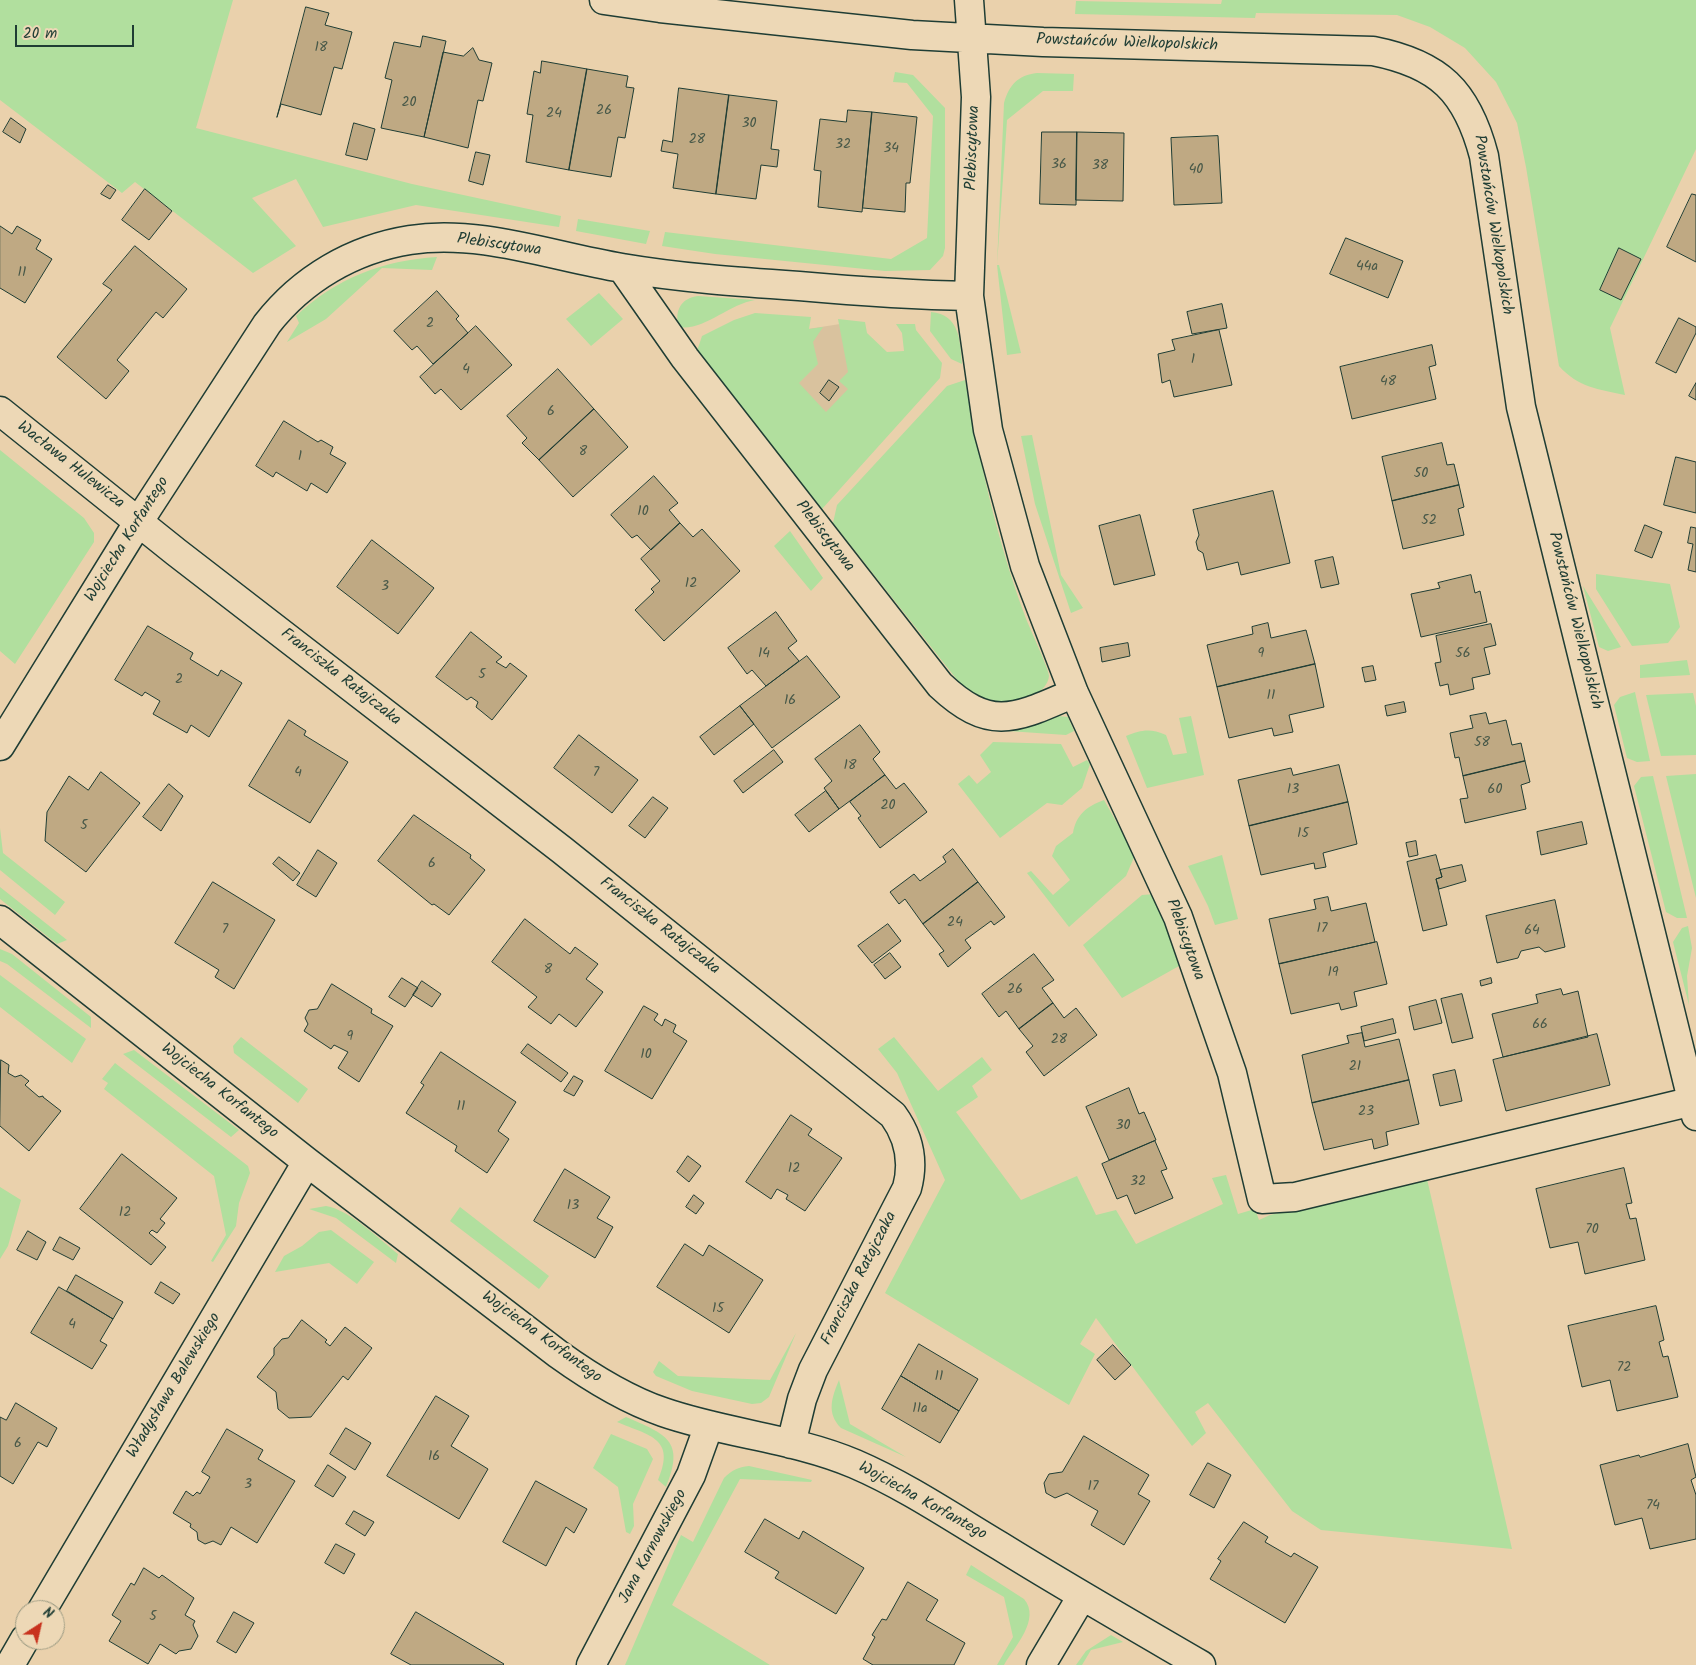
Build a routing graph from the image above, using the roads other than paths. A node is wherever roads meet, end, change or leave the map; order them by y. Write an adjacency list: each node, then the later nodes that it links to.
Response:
1 (604, 0): 3 (street, Powstańców Wielkopolskich)
2 (969, 0): 3 (street, Plebiscytowa)
3 (973, 39): 5 (street, Plebiscytowa); 12 (street, Powstańców Wielkopolskich)
4 (622, 268): 5 (street, Plebiscytowa); 6 (street, Plebiscytowa); 9 (street, Plebiscytowa)
5 (969, 296): 9 (street, Plebiscytowa)
6 (259, 336): 8 (street, Wojciecha Korfantego)
7 (0, 411): 8 (street, Wacława Hulewicza)
8 (139, 522): 10 (street, Wojciecha Korfantego); 15 (street, Franciszka Ratajczaka)
9 (1074, 692): 12 (street, Plebiscytowa)
10 (0, 746)
11 (0, 920): 13 (street, Wojciecha Korfantego)
12 (1694, 1108)
13 (307, 1162): 14 (street, Wojciecha Korfantego); 17 (street, Władysława Balewskiego)
14 (709, 1425): 15 (street, Wojciecha Korfantego); 20 (street, Jana Karnowskiego)
15 (792, 1444): 16 (street, Wojciecha Korfantego)
16 (1082, 1596): 21 (street); 22 (street, Wojciecha Korfantego)
17 (48, 1600)
18 (19, 1650): 19 (street)
19 (10, 1665)
20 (592, 1665)
21 (1041, 1665)
22 (1201, 1665)

